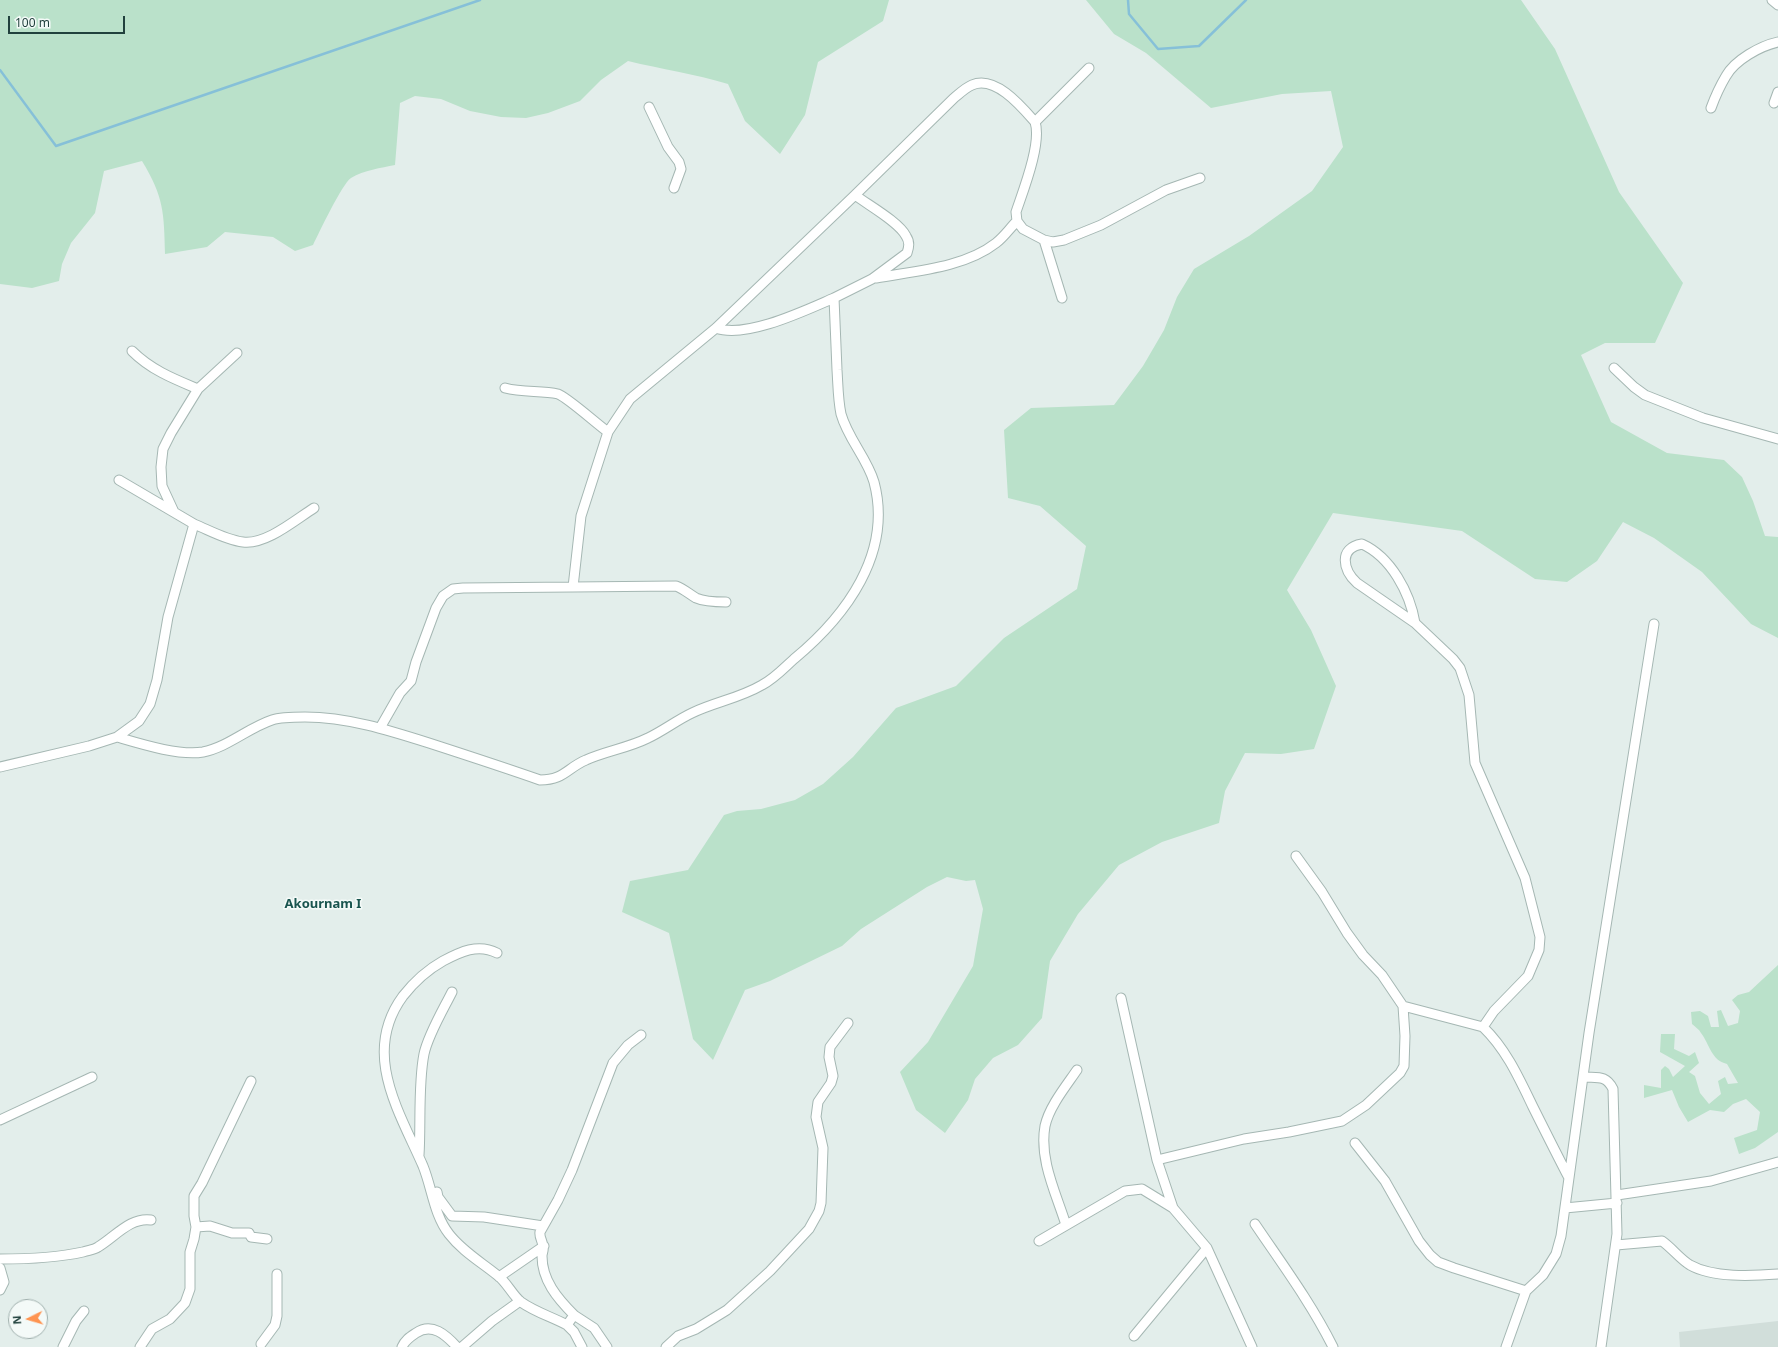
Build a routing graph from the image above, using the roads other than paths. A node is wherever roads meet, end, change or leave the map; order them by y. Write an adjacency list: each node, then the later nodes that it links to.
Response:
1 (1772, 0): 2 (street)
2 (1778, 5)
3 (1778, 42): 8 (street)
4 (1090, 68): 9 (street)
5 (1778, 92): 6 (street)
6 (1774, 103)
7 (649, 106): 11 (street)
8 (1711, 108)
9 (1035, 122): 12 (street); 13 (street)
10 (1200, 178): 14 (street)
11 (674, 188)
12 (855, 195): 15 (street); 18 (street)
13 (1017, 221): 14 (street); 15 (street)
14 (1044, 240): 17 (street)
15 (872, 279): 16 (street)
16 (834, 298): 18 (street); 34 (street)
17 (1062, 298)
18 (716, 328): 24 (street)
19 (132, 351): 23 (street)
20 (237, 352): 23 (street)
21 (1614, 368): 25 (street)
22 (505, 388): 24 (street)
23 (198, 389): 28 (street)
24 (608, 432): 30 (street)
25 (1778, 439)
26 (119, 480): 28 (street)
27 (314, 508): 29 (street)
28 (174, 512): 29 (street)
29 (194, 524): 35 (street)
30 (573, 587): 31 (street); 34 (street)
31 (726, 602)
32 (1415, 623): 32 (street); 43 (street)
33 (1654, 624): 47 (street)
34 (380, 728): 35 (street)
35 (117, 737): 36 (street)
36 (0, 767)
37 (1296, 856): 41 (street)
38 (497, 953): 51 (street)
39 (452, 992): 51 (street)
40 (1121, 998): 52 (street)
41 (1403, 1006): 43 (street); 52 (street)
42 (848, 1023): 91 (street)
43 (1483, 1026): 55 (street)
44 (641, 1035): 64 (street)
45 (1077, 1070): 63 (street)
46 (92, 1077): 49 (street)
47 (1584, 1077): 55 (street); 56 (street)
48 (251, 1081): 65 (street)
49 (0, 1120)
50 (1355, 1143): 77 (street)
51 (419, 1158): 54 (street)
52 (1157, 1160): 57 (street)
53 (1778, 1162): 56 (street)
54 (424, 1168): 59 (street); 61 (street)
55 (1569, 1178): 58 (street)
56 (1617, 1199): 58 (street); 68 (street)
57 (1173, 1208): 63 (street); 70 (street)
58 (1565, 1208): 77 (street)
59 (452, 1216): 61 (street); 64 (street)
60 (151, 1220): 71 (street)
61 (442, 1222): 75 (street)
62 (1255, 1224): 93 (street)
63 (1066, 1225): 67 (street)
64 (543, 1226): 69 (street)
65 (196, 1227): 66 (street); 85 (street)
66 (267, 1240)
67 (1039, 1241)
68 (1616, 1245): 74 (street); 95 (street)
69 (544, 1246): 75 (street); 80 (street)
70 (1207, 1248): 82 (street); 92 (street)
71 (0, 1259)
72 (0, 1268): 76 (street)
73 (277, 1274): 83 (street)
74 (1778, 1274)
75 (500, 1277): 78 (street)
76 (0, 1290)
77 (1526, 1291): 94 (street)
78 (520, 1301): 81 (street); 88 (street)
79 (84, 1311): 84 (street)
80 (574, 1314): 81 (street); 90 (street)
81 (567, 1325): 89 (street)
82 (1134, 1336)
83 (261, 1344)
84 (63, 1347)
85 (140, 1347)
86 (402, 1347): 87 (street)
87 (457, 1347)
88 (462, 1347)
89 (582, 1347)
90 (607, 1347)
91 (666, 1347)
92 (1252, 1347)
93 (1333, 1347)
94 (1506, 1347)
95 (1601, 1347)

